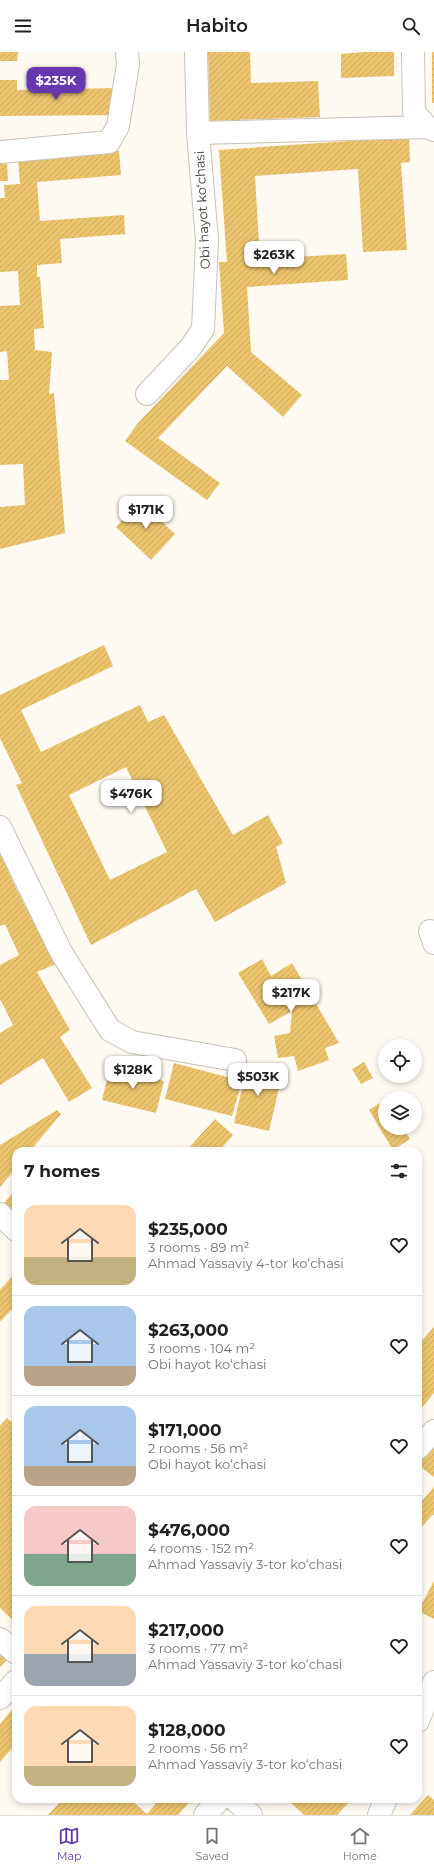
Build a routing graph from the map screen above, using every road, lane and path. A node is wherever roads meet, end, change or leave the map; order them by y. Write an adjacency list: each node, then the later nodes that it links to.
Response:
1 (127, 52): 6 (street)
2 (196, 52): 5 (street, Obi hayot koʻchasi)
3 (413, 52): 4 (street)
4 (430, 128): 5 (street)
5 (198, 133): 7 (street, Obi hayot koʻchasi)
6 (0, 152)
7 (147, 394)
8 (0, 827): 9 (street)
9 (235, 1060)
10 (0, 1214): 11 (street)
11 (12, 1226)
12 (434, 1431): 13 (street)
13 (422, 1444)
14 (0, 1639): 15 (street)
15 (12, 1650)
16 (434, 1682): 19 (street)
17 (12, 1685): 18 (street)
18 (0, 1698)
19 (422, 1711)
20 (216, 1803): 23 (street)
21 (238, 1803): 24 (street)
22 (384, 1803): 25 (street)
23 (205, 1815)
24 (251, 1815)
25 (379, 1815)

